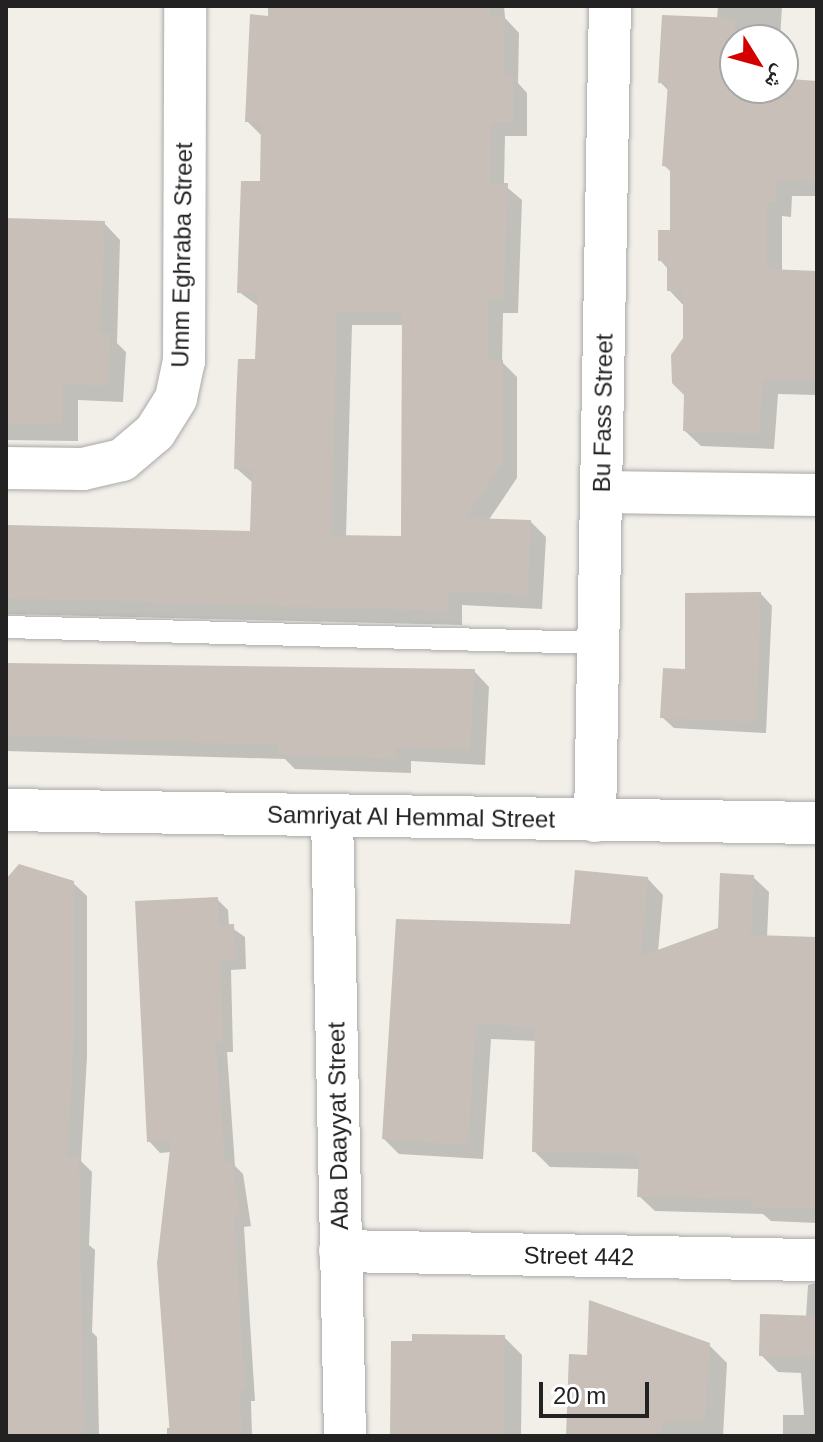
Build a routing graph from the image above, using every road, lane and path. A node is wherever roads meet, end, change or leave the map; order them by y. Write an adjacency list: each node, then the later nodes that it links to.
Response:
1 (185, 6): 3 (street, Umm Eghraba Street)
2 (610, 6): 4 (street, Bu Fass Street)
3 (6, 468)
4 (602, 492): 5 (street); 7 (street, Bu Fass Street)
5 (817, 495)
6 (6, 627): 7 (lane)
7 (599, 643): 10 (street, Bu Fass Street)
8 (6, 810): 9 (street, Samriyat Al Hemmal Street)
9 (332, 816): 10 (street, Samriyat Al Hemmal Street); 12 (street, Aba Daayyat Street)
10 (595, 821): 11 (street, Samriyat Al Hemmal Street)
11 (817, 823)
12 (340, 1251): 13 (street, Street 442); 14 (street, Aba Daayyat Street)
13 (817, 1260)
14 (345, 1436)

